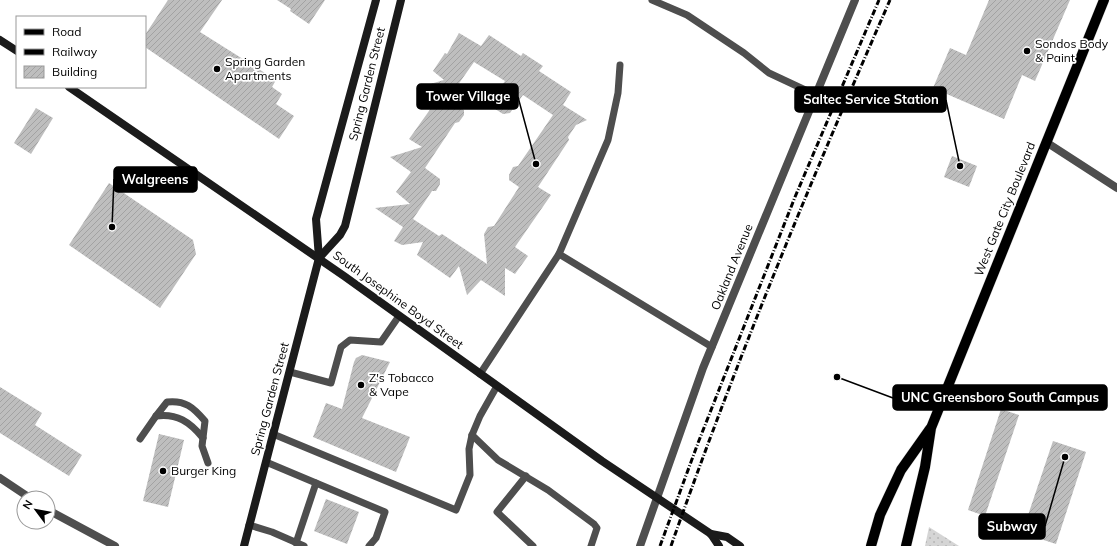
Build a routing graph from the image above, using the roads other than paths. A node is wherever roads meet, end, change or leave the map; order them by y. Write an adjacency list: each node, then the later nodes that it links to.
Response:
1 (376, 0): 14 (main road, Spring Garden Street)
2 (401, 0): 14 (main road, Spring Garden Street)
3 (652, 0): 10 (lane)
4 (855, 0): 10 (street, Oakland Avenue)
5 (1104, 0): 11 (main road, West Gate City Boulevard)
6 (0, 40): 7 (main road)
7 (16, 50)
8 (620, 65): 13 (lane)
9 (70, 88): 14 (main road, South Josephine Boyd Street)
10 (816, 95): 16 (street, Oakland Avenue)
11 (1046, 142): 12 (street); 21 (main road, West Gate City Boulevard)
12 (1117, 188)
13 (558, 254): 16 (lane); 18 (lane)
14 (319, 258): 15 (main road, South Josephine Boyd Street); 17 (main road, Spring Garden Street)
15 (399, 316): 17 (lane); 18 (main road, South Josephine Boyd Street)
16 (712, 347): 32 (street, Oakland Avenue)
17 (290, 372): 22 (main road, Spring Garden Street)
18 (480, 374): 19 (main road, South Josephine Boyd Street)
19 (497, 386): 23 (lane); 32 (main road, South Josephine Boyd Street)
20 (156, 416): 24 (lane); 24 (lane); 25 (lane)
21 (931, 428): 46 (main road, West Gate City Boulevard); 47 (main road, West Gate City Boulevard)
22 (273, 434): 23 (lane); 26 (main road, Spring Garden Street)
23 (472, 435): 28 (lane)
24 (203, 438): 27 (lane)
25 (140, 439)
26 (266, 462): 30 (lane); 34 (main road, Spring Garden Street)
27 (208, 463)
28 (526, 476): 41 (lane); 42 (lane)
29 (0, 478): 31 (street)
30 (316, 483): 36 (lane); 40 (lane)
31 (18, 490)
32 (657, 498): 35 (main road, South Josephine Boyd Street); 43 (street, Oakland Avenue)
33 (56, 514): 37 (street)
34 (249, 525): 36 (lane); 38 (main road, Spring Garden Street)
35 (711, 534): 44 (main road, South Josephine Boyd Street); 45 (main road, South Josephine Boyd Street)
36 (296, 542): 39 (lane)
37 (115, 546)
38 (244, 546)
39 (304, 546)
40 (369, 546)
41 (533, 546)
42 (591, 546)
43 (640, 546)
44 (718, 546)
45 (740, 546)
46 (871, 546)
47 (906, 546)

